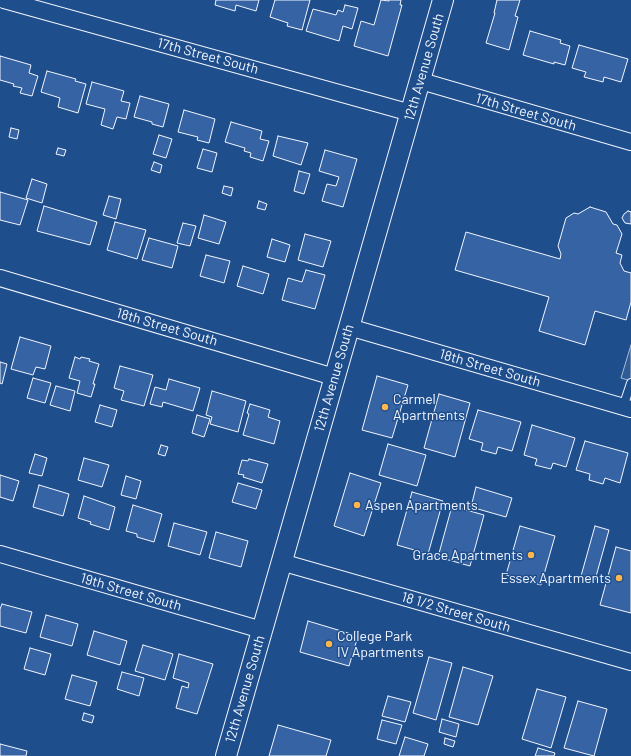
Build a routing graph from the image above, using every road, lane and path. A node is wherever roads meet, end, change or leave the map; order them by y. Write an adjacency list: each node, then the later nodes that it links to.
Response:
1 (4, 0): 4 (street, 17th Street South)
2 (443, 0): 3 (street, 12th Avenue South)
3 (421, 81): 4 (street, 12th Avenue South); 5 (street, 17th Street South)
4 (411, 113): 7 (street, 12th Avenue South)
5 (631, 142)
6 (0, 278): 8 (street, 18th Street South)
7 (349, 327): 8 (street, 12th Avenue South); 10 (street, 18th Street South)
8 (334, 377): 12 (street, 12th Avenue South)
9 (631, 383): 10 (lane)
10 (627, 408)
11 (0, 554): 13 (street, 19th Street South)
12 (282, 562): 13 (street, 12th Avenue South); 14 (street, 18 1/2 Street South)
13 (262, 630): 15 (street, 12th Avenue South)
14 (631, 662)
15 (226, 756)

